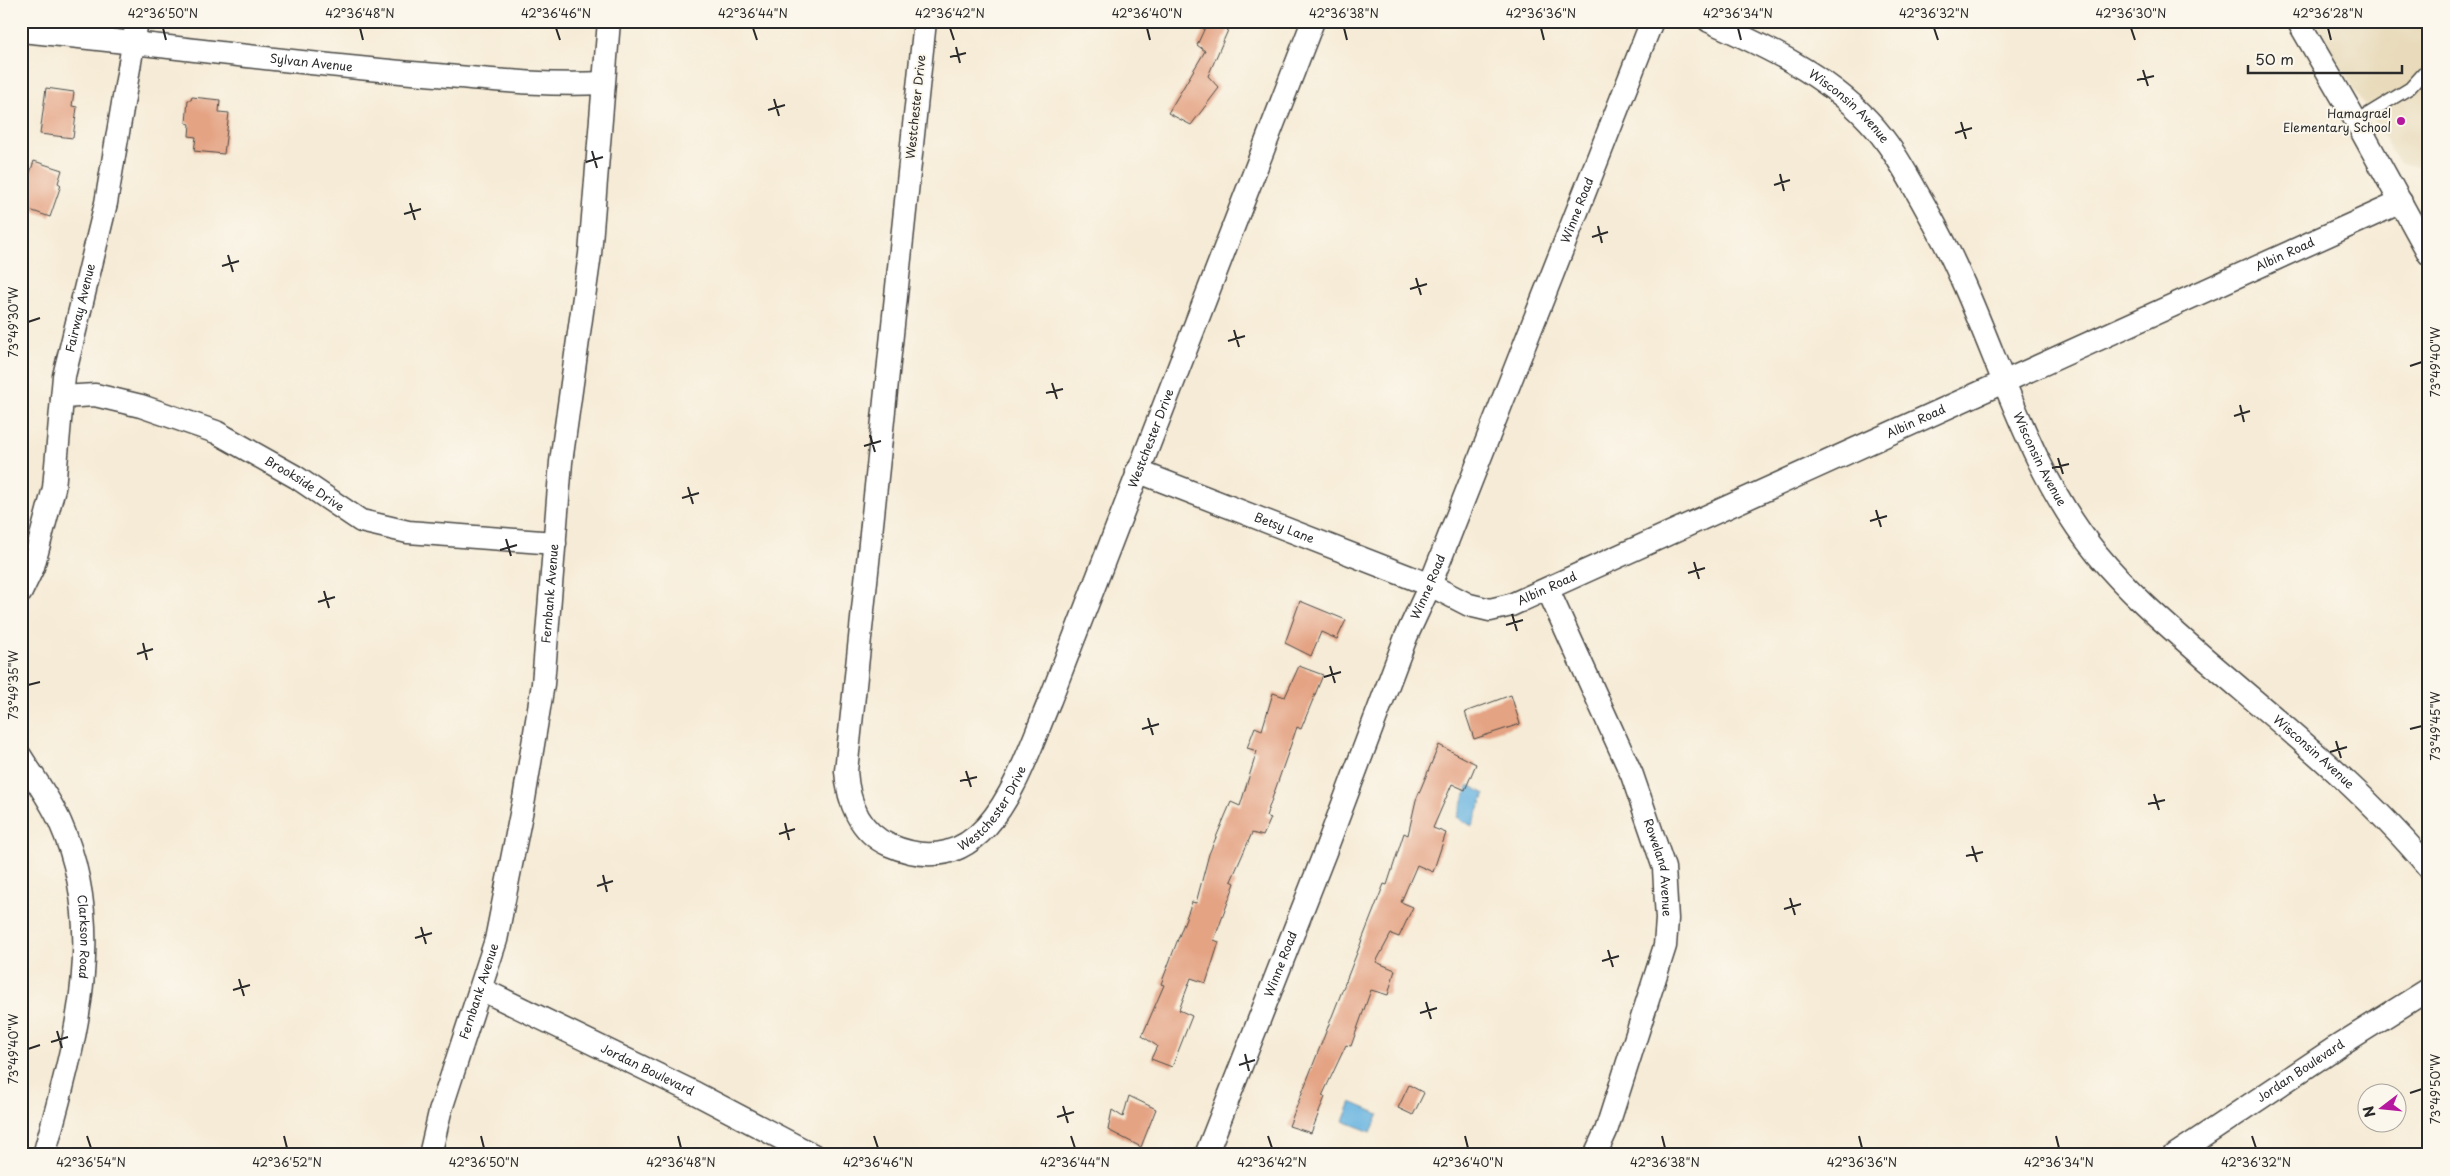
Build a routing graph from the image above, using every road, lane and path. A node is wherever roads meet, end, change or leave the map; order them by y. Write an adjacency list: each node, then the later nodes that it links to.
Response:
1 (609, 21): 10 (street, Fernbank Avenue)
2 (925, 21): 16 (street, Westchester Drive)
3 (1313, 21): 16 (street, Westchester Drive)
4 (1652, 21): 18 (street, Winne Road)
5 (1709, 21): 14 (street, Wisconsin Avenue)
6 (2298, 21): 11 (street)
7 (21, 31): 8 (street, Sylvan Avenue)
8 (136, 32): 10 (street, Sylvan Avenue); 15 (street, Fairway Avenue)
9 (2429, 64): 11 (lane)
10 (603, 83): 17 (street, Fernbank Avenue)
11 (2356, 121): 12 (street)
12 (2401, 202): 13 (street); 14 (street, Albin Road)
13 (2429, 254)
14 (2003, 381): 19 (street, Albin Road); 22 (street, Wisconsin Avenue)
15 (62, 397): 17 (street, Brookside Drive); 20 (street, Fairway Avenue)
16 (1137, 470): 18 (street, Betsy Lane)
17 (555, 543): 23 (street, Fernbank Avenue)
18 (1430, 586): 19 (street, Albin Road); 28 (street, Winne Road)
19 (1548, 590): 29 (street, Roweland Avenue)
20 (21, 592)
21 (21, 757): 25 (street, Clarkson Road)
22 (2429, 868)
23 (481, 988): 26 (street, Fernbank Avenue); 27 (street, Jordan Boulevard)
24 (2429, 990): 30 (street, Jordan Boulevard)
25 (44, 1155)
26 (430, 1155)
27 (813, 1155)
28 (1206, 1155)
29 (1594, 1155)
30 (2175, 1155)

